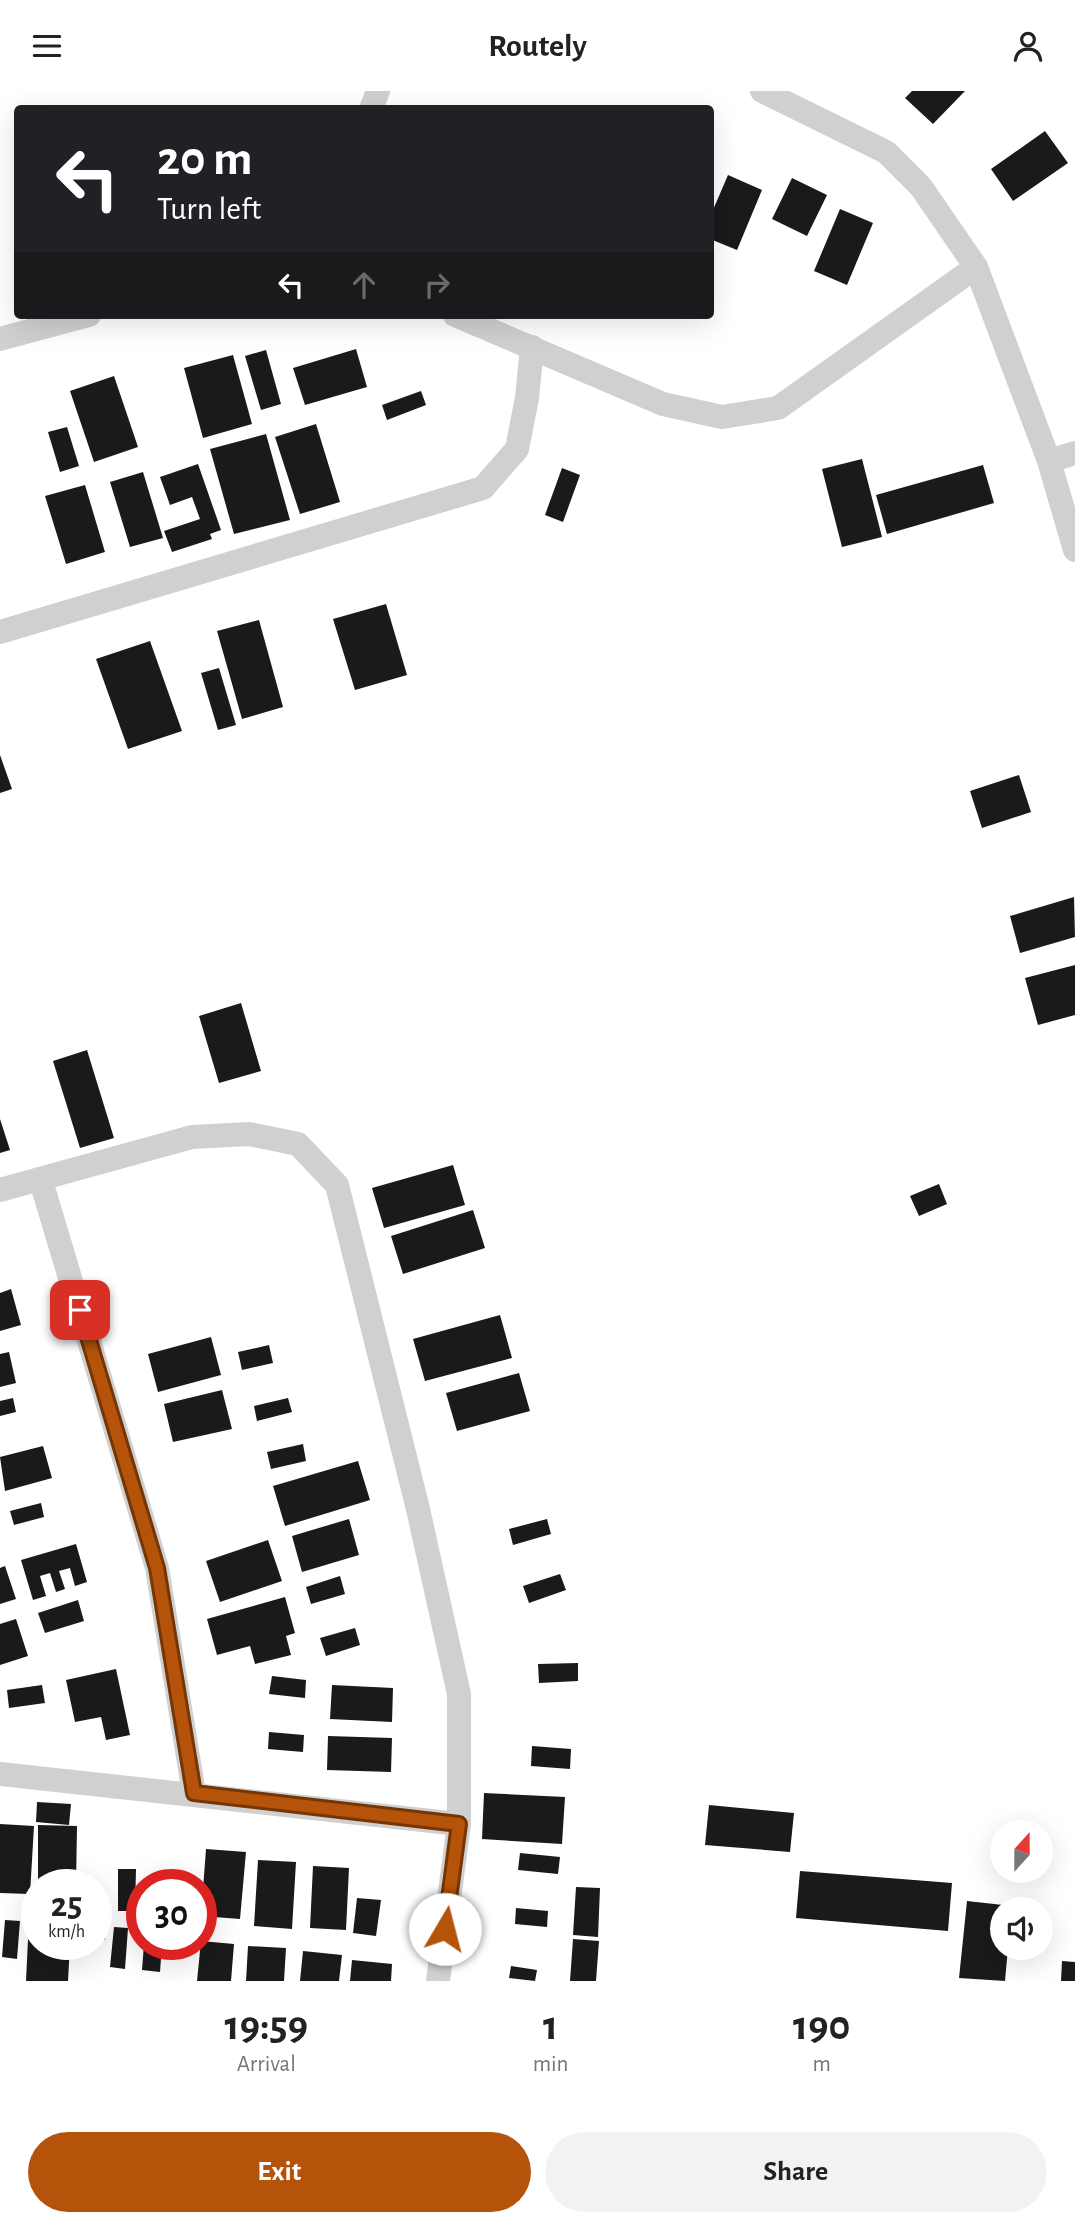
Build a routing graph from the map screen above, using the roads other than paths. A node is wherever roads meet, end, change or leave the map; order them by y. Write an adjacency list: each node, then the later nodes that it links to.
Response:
1 (762, 91): 2 (street)
2 (976, 267): 6 (street); 8 (street)
3 (74, 319): 5 (street)
4 (465, 319): 6 (street)
5 (0, 339)
6 (532, 347): 10 (street)
7 (1075, 453): 8 (street)
8 (1049, 461): 9 (street)
9 (1075, 549)
10 (0, 632)
11 (41, 1181): 12 (street); 14 (street); 15 (street)
12 (0, 1191)
13 (0, 1774): 14 (street)
14 (194, 1793): 15 (street)
15 (459, 1824): 16 (street)
16 (439, 1981)

